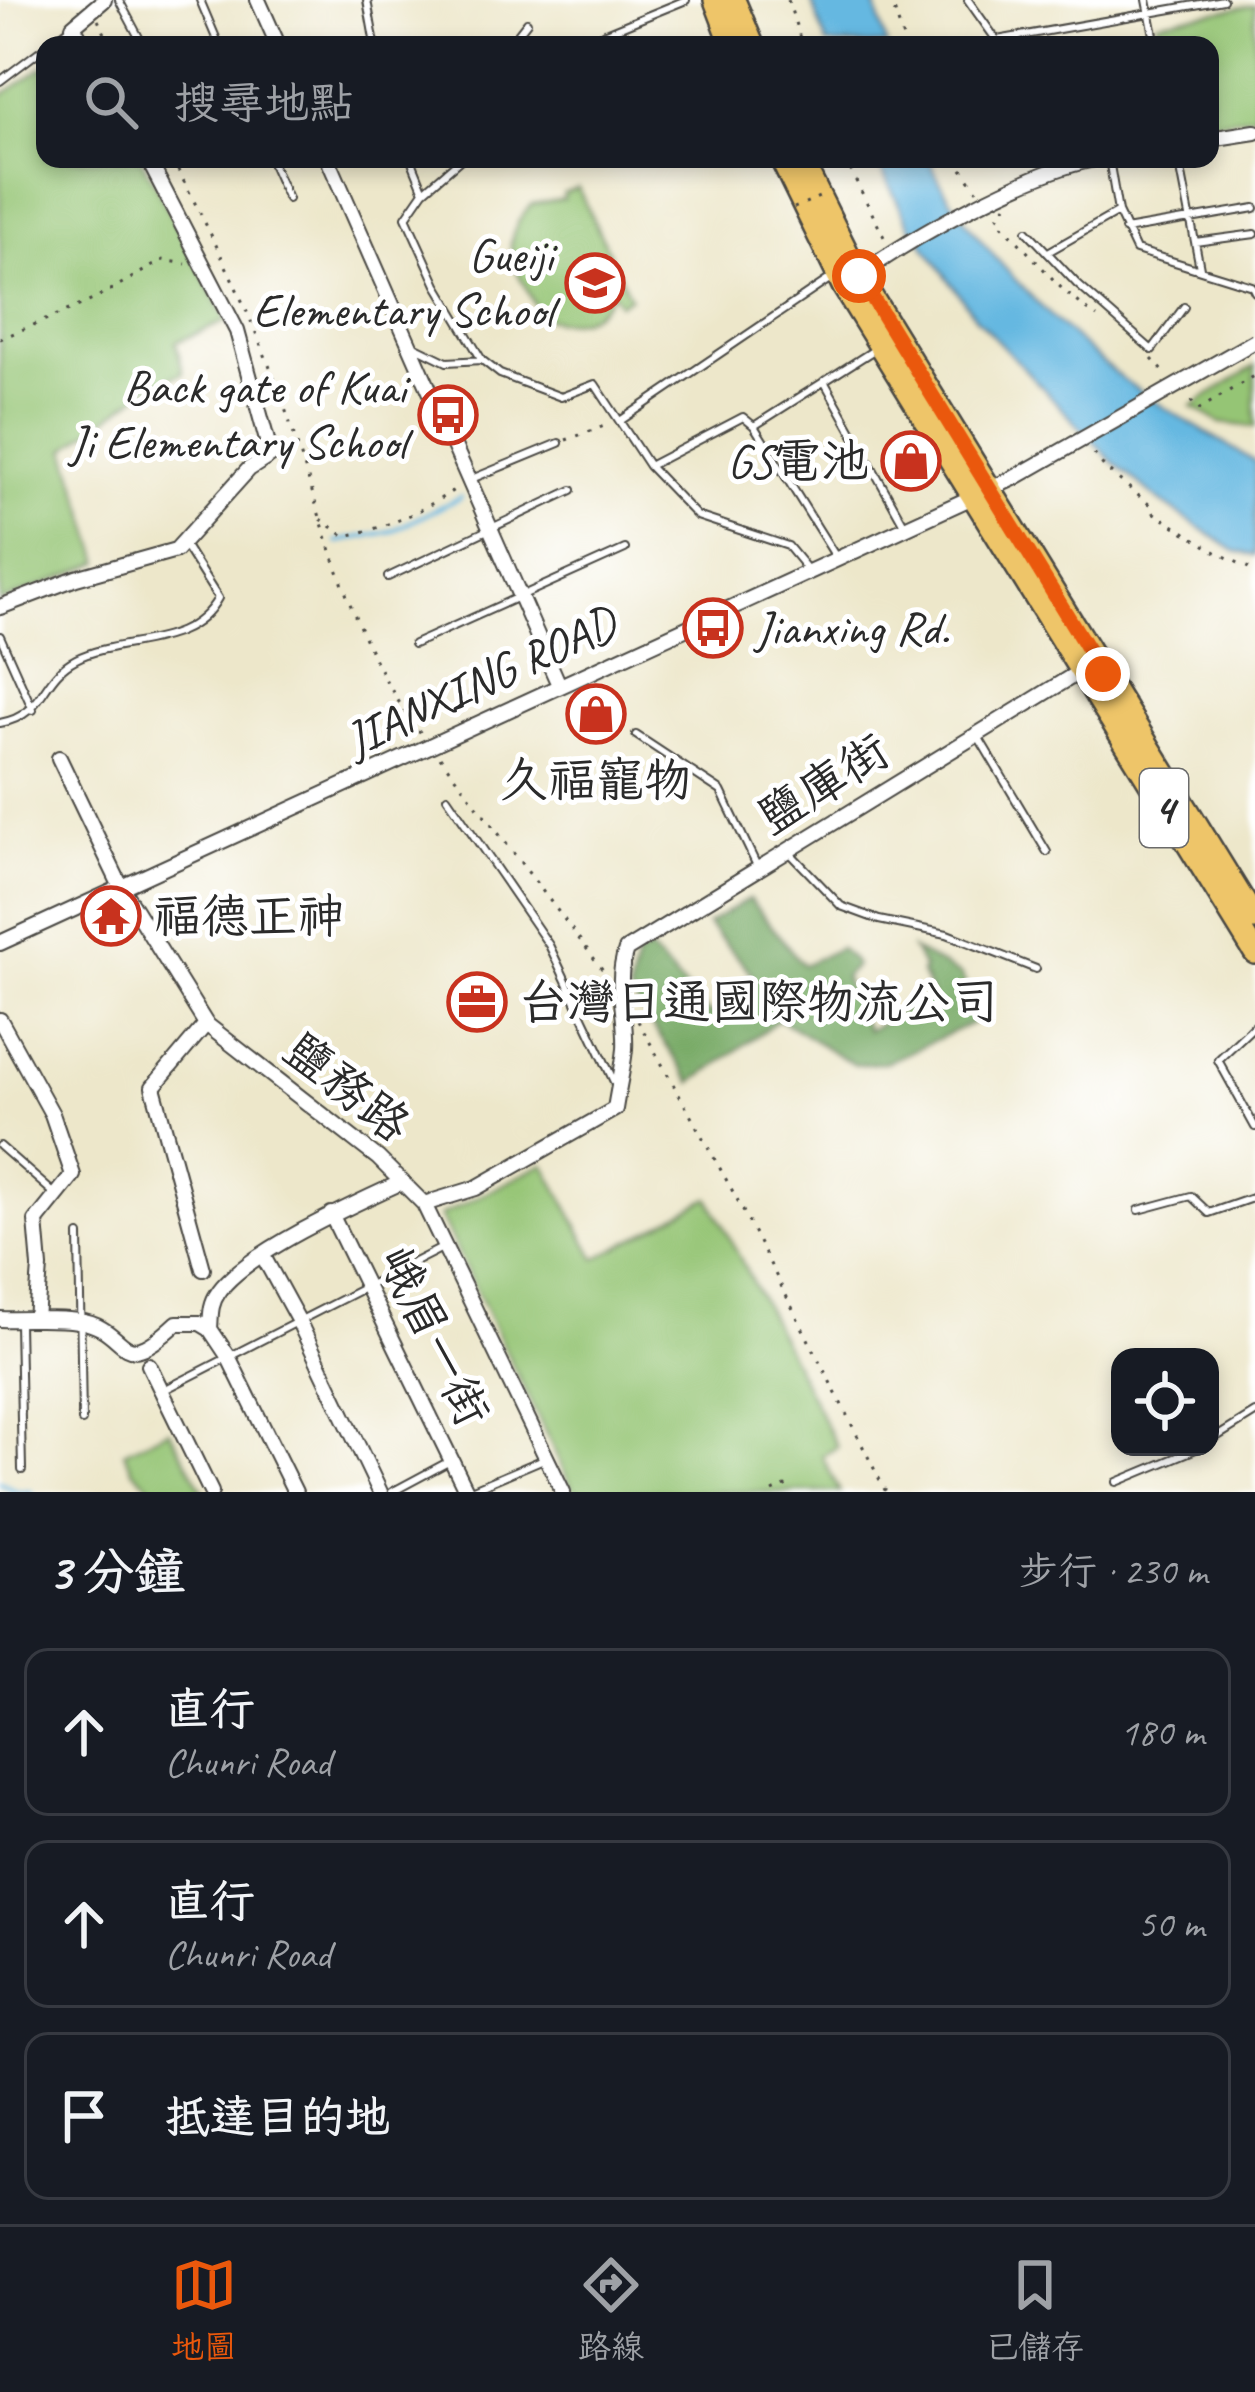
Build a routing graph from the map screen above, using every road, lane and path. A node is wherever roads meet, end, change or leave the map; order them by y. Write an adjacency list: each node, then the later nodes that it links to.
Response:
1 (104, 0): 17 (street)
2 (118, 0): 21 (lane)
3 (200, 0): 22 (lane)
4 (258, 0): 23 (street)
5 (367, 0): 24 (lane)
6 (686, 0): 26 (lane)
7 (715, 0): 27 (main road)
8 (734, 0): 28 (main road)
9 (788, 0): 29 (path)
10 (891, 0): 30 (path)
11 (968, 0): 31 (lane)
12 (1147, 0): 14 (lane)
13 (1223, 0): 14 (lane)
14 (1150, 13): 32 (lane); 33 (lane)
15 (95, 14): 20 (path)
16 (527, 22): 25 (lane)
17 (73, 26): 18 (lane); 19 (street)
18 (60, 36)
19 (79, 36)
20 (107, 36)
21 (137, 36)
22 (215, 36)
23 (274, 36)
24 (373, 36)
25 (516, 36)
26 (601, 36)
27 (729, 36)
28 (748, 36)
29 (799, 36)
30 (902, 36)
31 (993, 36)
32 (1033, 36)
33 (1154, 36)
34 (36, 54): 35 (lane)
35 (0, 81)
36 (1255, 131): 37 (street)
37 (1219, 137)
38 (153, 168): 64 (street)
39 (274, 168): 53 (lane)
40 (332, 168): 72 (street)
41 (415, 168): 50 (lane)
42 (451, 168): 50 (lane)
43 (786, 168): 66 (main road, 4)
44 (804, 168): 66 (main road, 4)
45 (849, 168): 63 (path)
46 (962, 168): 52 (path)
47 (1057, 168): 52 (street)
48 (1111, 168): 56 (lane)
49 (1181, 168): 57 (lane)
50 (424, 191): 73 (lane)
51 (826, 194): 54 (path, bridge)
52 (985, 198): 63 (street)
53 (288, 199)
54 (794, 208)
55 (1255, 208): 57 (lane)
56 (1118, 212): 58 (lane); 62 (lane)
57 (1191, 219): 58 (lane); 61 (lane)
58 (1125, 230): 65 (lane)
59 (1027, 231): 62 (lane)
60 (1255, 234): 61 (lane)
61 (1196, 242): 65 (lane)
62 (1048, 252): 68 (lane)
63 (892, 256): 66 (street)
64 (204, 266): 69 (path); 90 (street)
65 (1201, 268): 67 (lane)
66 (849, 274): 70 (main road, 4); 77 (lane)
67 (1255, 292)
68 (1184, 307)
69 (0, 339)
70 (890, 340): 75 (lane); 85 (main road, 4)
71 (1255, 341): 85 (street, JIANXING ROAD, bridge)
72 (409, 344): 73 (lane); 83 (street)
73 (482, 360): 77 (lane)
74 (1255, 375): 76 (path)
75 (824, 382): 79 (lane); 88 (lane)
76 (1191, 400)
77 (620, 421): 82 (lane)
78 (608, 425): 80 (path)
79 (754, 426): 82 (lane); 92 (lane)
80 (559, 443): 83 (lane)
81 (1094, 454): 93 (path)
82 (649, 466): 94 (lane)
83 (472, 488): 86 (path); 87 (street)
84 (572, 490): 87 (lane)
85 (985, 494): 88 (street, JIANXING ROAD); 100 (main road, 4)
86 (320, 518)
87 (490, 529): 95 (lane); 96 (street)
88 (907, 529): 92 (street, JIANXING ROAD)
89 (325, 536): 106 (path)
90 (182, 542): 97 (street); 102 (lane)
91 (625, 550): 96 (lane)
92 (838, 560): 94 (street, JIANXING ROAD)
93 (1254, 571)
94 (810, 572): 101 (street, JIANXING ROAD)
95 (388, 577)
96 (520, 597): 99 (lane); 101 (street)
97 (0, 608)
98 (0, 636): 102 (lane)
99 (414, 644)
100 (1087, 667): 105 (street, 鹽庫街); 114 (main road, 4); 116 (main road, 4)
101 (559, 685): 113 (street, JIANXING ROAD)
102 (33, 710): 103 (lane)
103 (0, 723)
104 (636, 735): 112 (lane)
105 (977, 735): 110 (street, 鹽庫街); 111 (lane)
106 (429, 743)
107 (436, 753): 118 (path)
108 (59, 758): 113 (street, 鹽務路)
109 (447, 797): 123 (lane)
110 (789, 851): 112 (street, 鹽庫街); 117 (lane)
111 (1047, 852)
112 (758, 869): 118 (street, 鹽庫街)
113 (122, 889): 115 (street, JIANXING ROAD); 121 (street, 鹽務路)
114 (1255, 919)
115 (0, 943)
116 (1253, 946)
117 (1036, 969)
118 (617, 988): 123 (street)
119 (0, 1020): 127 (street)
120 (638, 1022): 162 (path)
121 (206, 1024): 126 (street, 鹽務路); 135 (street)
122 (1255, 1025): 124 (lane)
123 (618, 1091): 129 (street)
124 (1255, 1127)
125 (0, 1146): 127 (lane)
126 (402, 1182): 129 (street, 鹽務路); 131 (street)
127 (57, 1196): 138 (street)
128 (1255, 1197): 130 (lane)
129 (424, 1204): 133 (street, 鹽務路)
130 (1139, 1210)
131 (331, 1214): 134 (street); 136 (street, 峨眉一街)
132 (79, 1235): 141 (lane)
133 (444, 1246): 136 (lane); 150 (street, 鹽務路)
134 (262, 1256): 140 (street); 142 (street)
135 (203, 1269)
136 (367, 1286): 140 (lane); 151 (street, 峨眉一街)
137 (0, 1319): 139 (street)
138 (36, 1319): 139 (street); 141 (street)
139 (19, 1320): 152 (lane)
140 (298, 1320): 143 (lane); 156 (street)
141 (78, 1321): 142 (street); 147 (lane)
142 (210, 1329): 143 (street)
143 (228, 1356): 145 (lane); 155 (street)
144 (149, 1365): 145 (street)
145 (164, 1390): 154 (street)
146 (1255, 1413): 148 (lane)
147 (82, 1420)
148 (1219, 1435)
149 (1179, 1456): 153 (lane)
150 (546, 1458): 158 (lane); 159 (street, 鹽務路)
151 (452, 1461): 157 (lane); 158 (street, 峨眉一街)
152 (22, 1470)
153 (1117, 1482)
154 (211, 1492)
155 (295, 1492)
156 (380, 1492)
157 (392, 1492)
158 (466, 1492)
159 (563, 1492)
160 (773, 1492): 161 (path)
161 (788, 1492)
162 (886, 1492)

